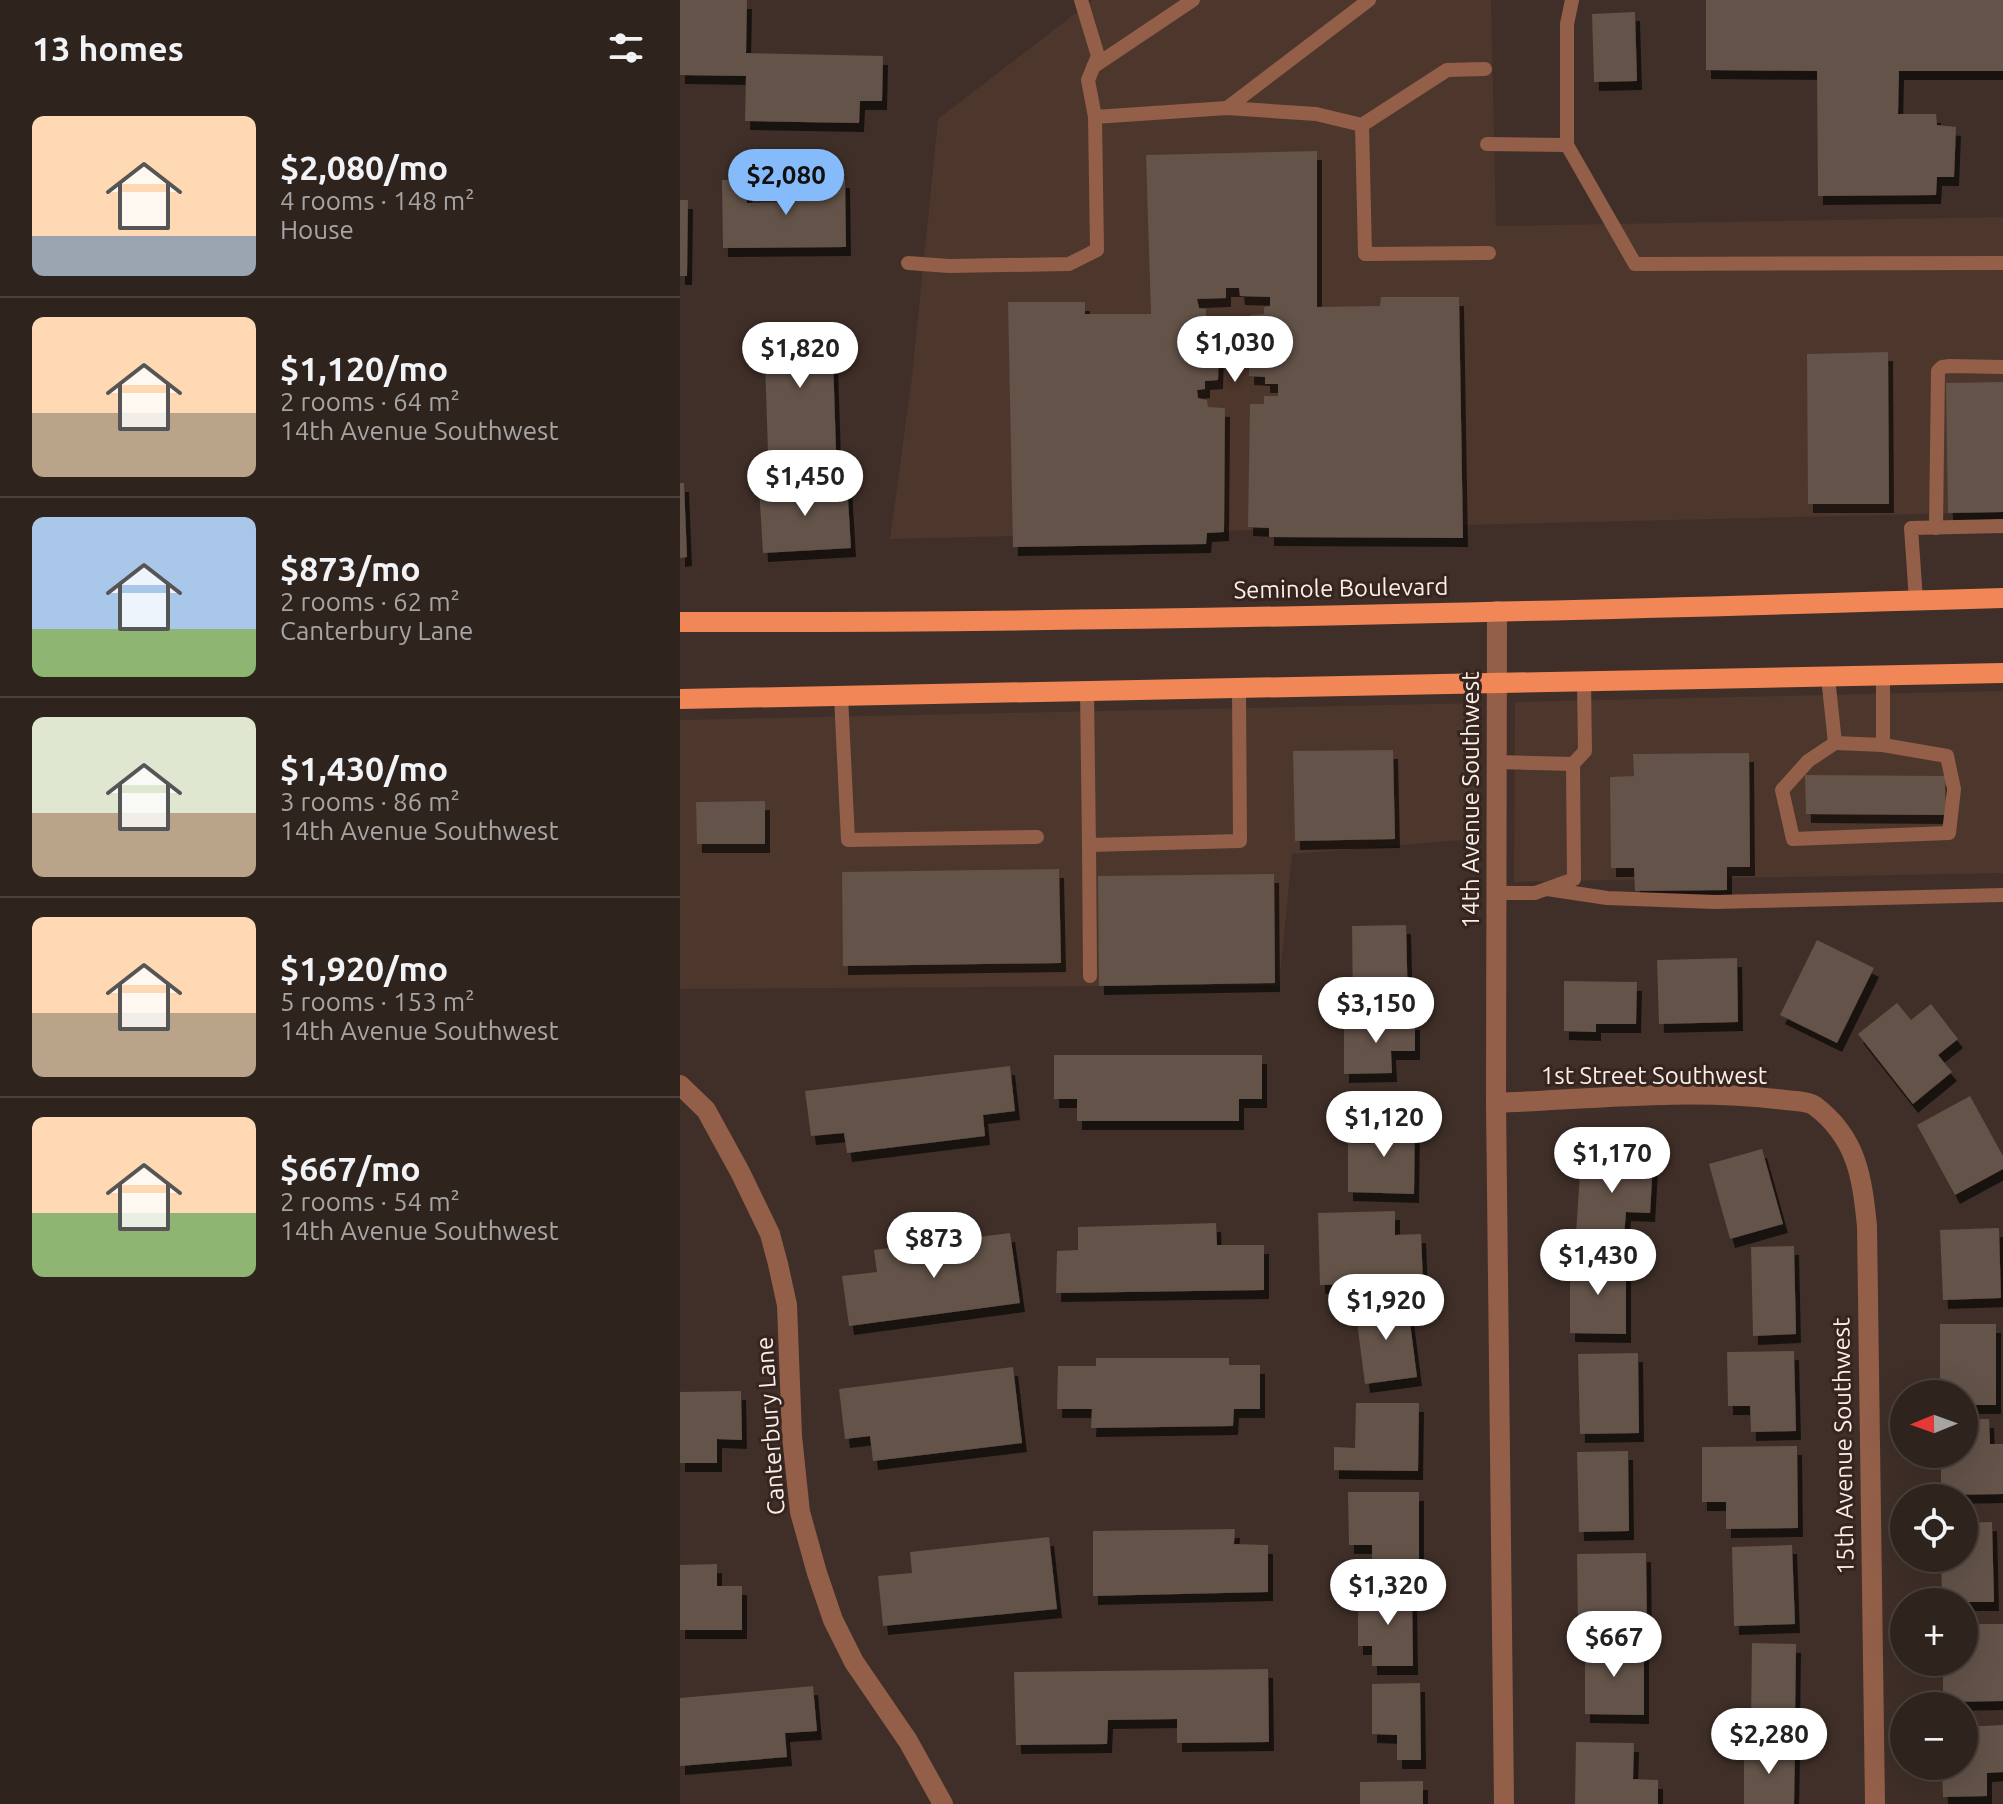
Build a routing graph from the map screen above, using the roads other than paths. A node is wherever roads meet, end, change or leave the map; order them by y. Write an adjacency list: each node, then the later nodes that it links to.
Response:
1 (1081, 0): 5 (lane)
2 (1193, 0): 5 (lane)
3 (1369, 0): 7 (lane)
4 (1572, 0): 11 (lane)
5 (1093, 67): 8 (lane)
6 (1485, 69): 9 (lane)
7 (1227, 108): 8 (lane); 9 (lane)
8 (1095, 117): 13 (lane)
9 (1362, 125): 12 (lane)
10 (1487, 144): 11 (lane)
11 (1567, 145): 14 (lane)
12 (1489, 253)
13 (908, 263)
14 (2003, 263)
15 (2003, 367): 17 (lane)
16 (2003, 526): 17 (lane)
17 (1936, 528): 19 (lane)
18 (2003, 598): 19 (main road, Seminole Boulevard)
19 (1916, 600): 20 (main road, Seminole Boulevard)
20 (1497, 611): 21 (main road, Seminole Boulevard); 26 (street, 14th Avenue Southwest)
21 (680, 622)
22 (2003, 673): 23 (main road)
23 (1883, 675): 24 (main road); 32 (lane)
24 (1828, 677): 25 (main road); 31 (lane)
25 (1584, 682): 26 (main road); 34 (lane)
26 (1497, 684): 27 (main road); 33 (street, 14th Avenue Southwest)
27 (1239, 689): 28 (main road); 36 (lane)
28 (1087, 692): 29 (main road); 36 (lane)
29 (841, 696): 30 (main road); 35 (lane)
30 (680, 699)
31 (1835, 743): 32 (lane); 32 (lane)
32 (1883, 745)
33 (1496, 762): 34 (lane); 38 (street, 14th Avenue Southwest)
34 (1573, 764): 37 (lane)
35 (1037, 837)
36 (1089, 845): 40 (lane)
37 (1547, 889): 38 (lane); 39 (lane)
38 (1496, 893): 42 (street, 14th Avenue Southwest)
39 (2003, 895)
40 (1090, 976)
41 (680, 1085): 44 (street, Canterbury Lane)
42 (1496, 1103): 43 (street, 1st Street Southwest); 45 (street, 14th Avenue Southwest)
43 (1813, 1104): 46 (street, 15th Avenue Southwest)
44 (943, 1804)
45 (1504, 1804)
46 (1875, 1804)

